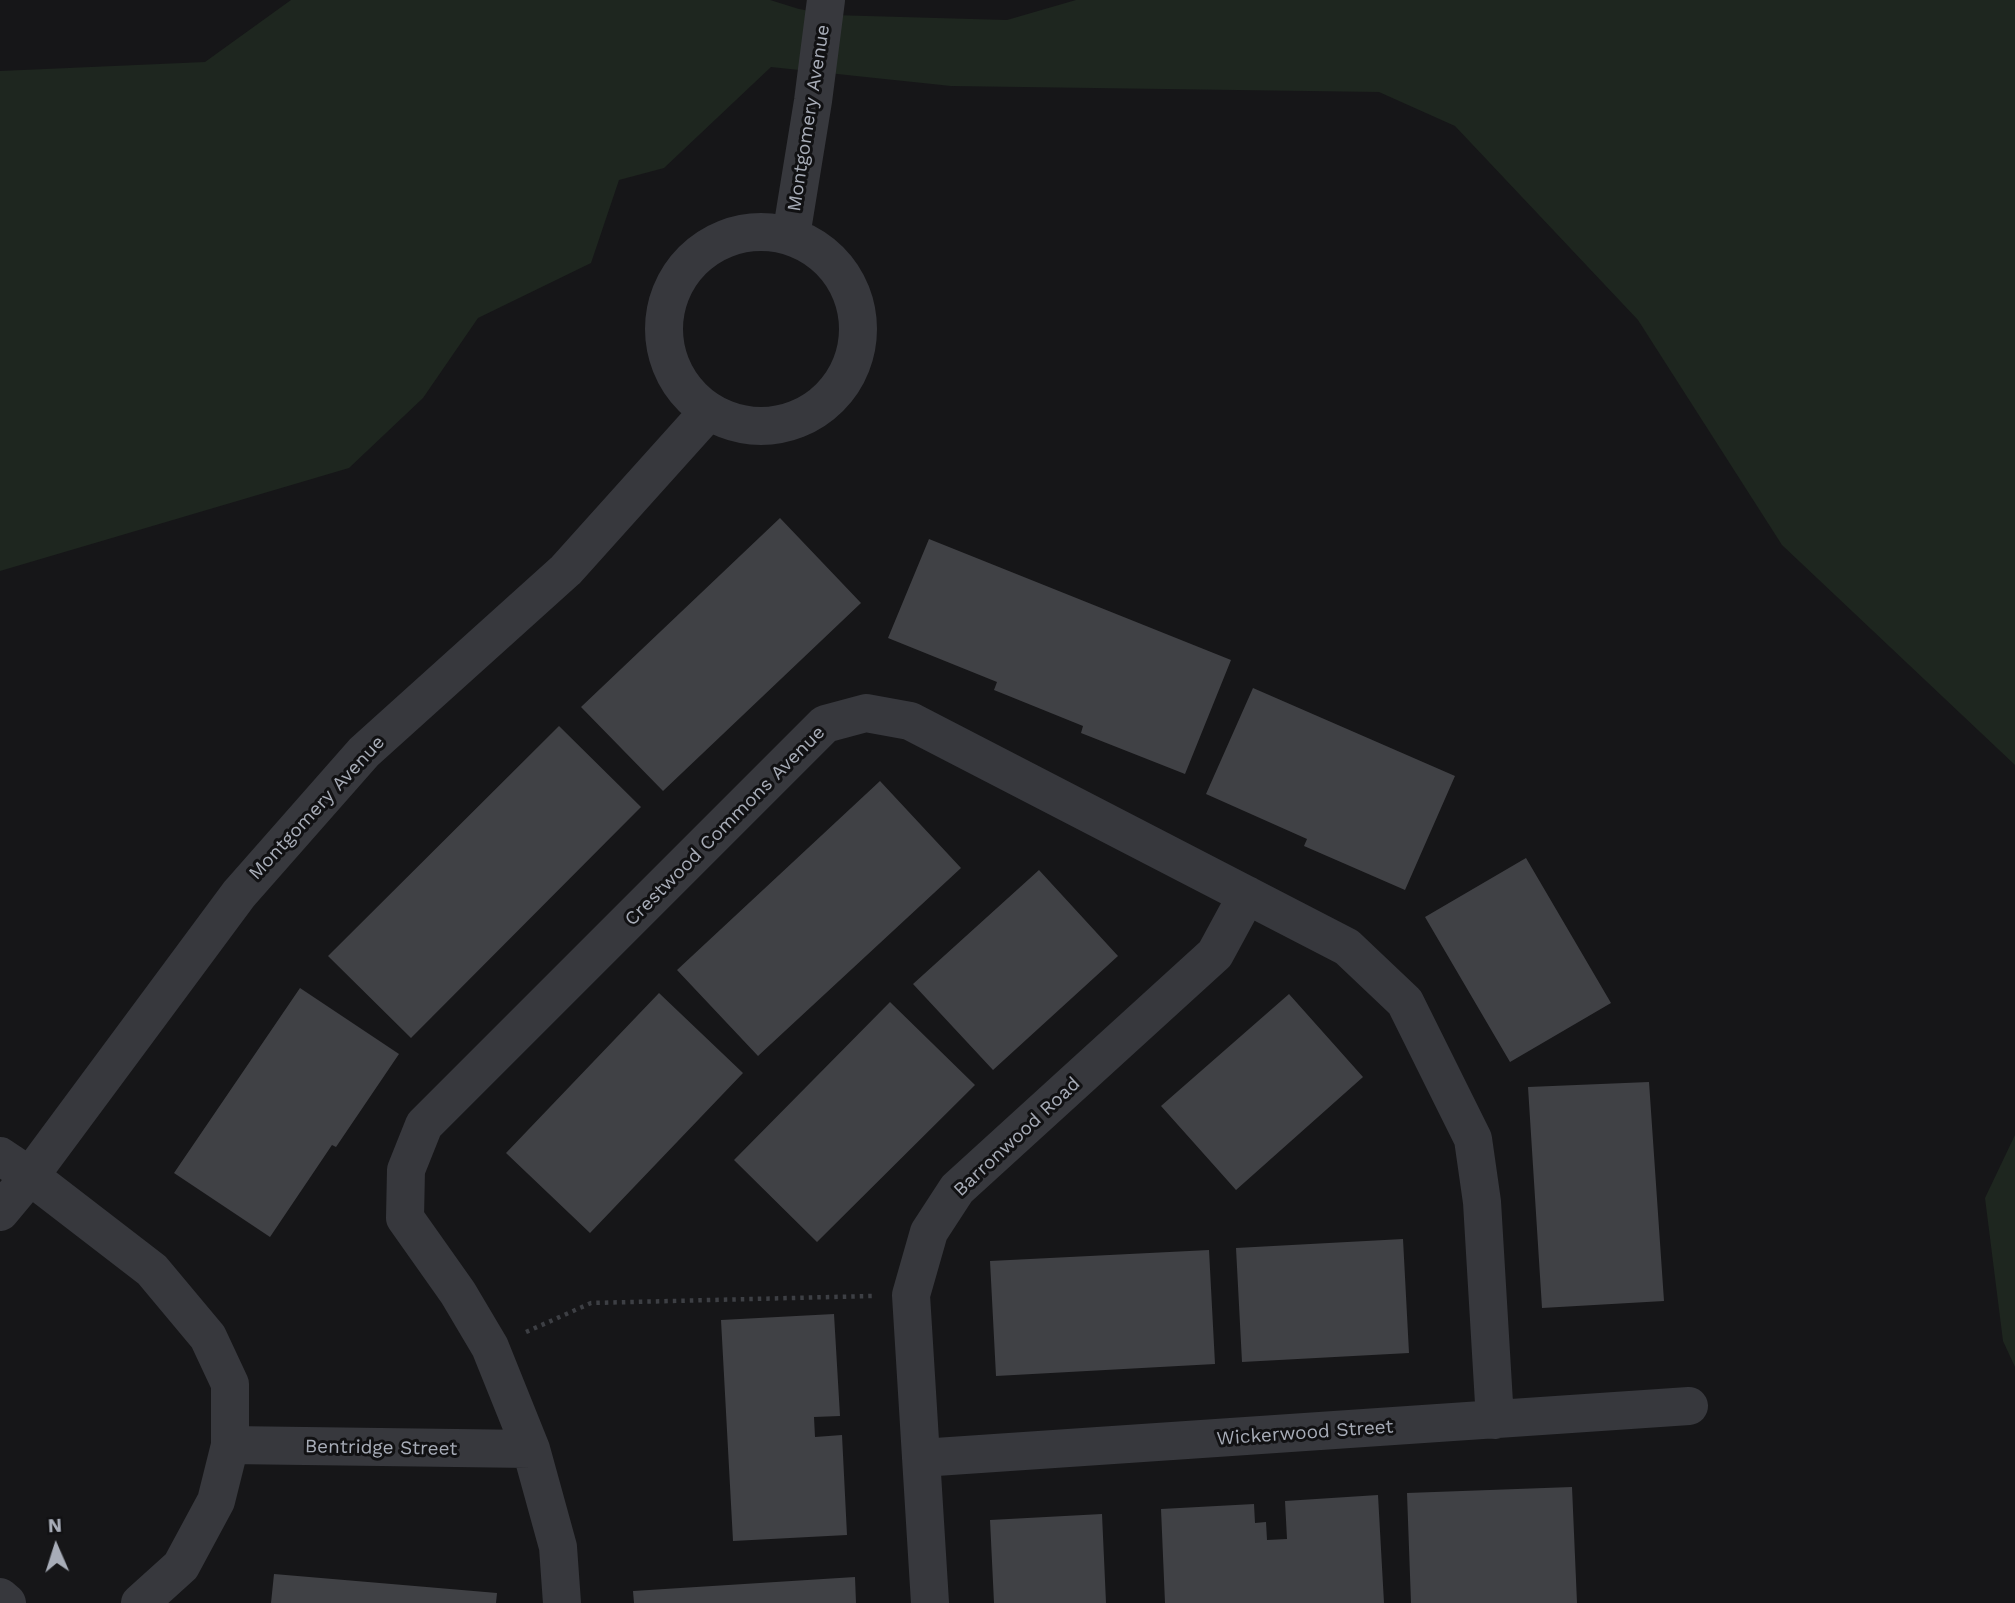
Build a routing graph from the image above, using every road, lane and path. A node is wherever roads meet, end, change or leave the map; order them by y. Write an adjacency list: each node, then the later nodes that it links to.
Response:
1 (826, 0): 2 (street, Montgomery Avenue)
2 (791, 236): 3 (street); 3 (street)
3 (708, 412): 5 (street, Montgomery Avenue)
4 (1247, 895): 7 (street, Barronwood Road); 8 (street, Crestwood Commons Avenue); 10 (street, Crestwood Commons Avenue)
5 (15, 1166): 6 (street, Montgomery Avenue); 11 (street)
6 (0, 1212)
7 (911, 1295): 8 (path); 13 (street, Barronwood Road)
8 (490, 1347): 12 (street, Crestwood Commons Avenue)
9 (1689, 1406): 10 (street, Wickerwood Street)
10 (1494, 1420): 13 (street, Wickerwood Street)
11 (230, 1445): 12 (street, Bentridge Street); 16 (street)
12 (531, 1449): 17 (street, Crestwood Commons Avenue)
13 (921, 1458): 18 (street, Barronwood Road)
14 (0, 1597): 15 (street)
15 (7, 1603)
16 (140, 1603)
17 (562, 1603)
18 (930, 1603)

